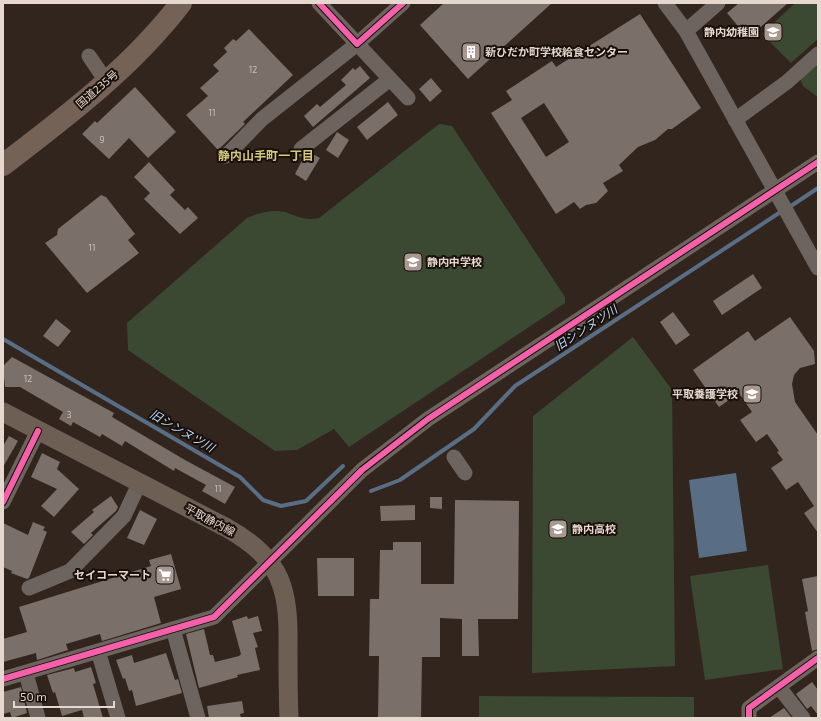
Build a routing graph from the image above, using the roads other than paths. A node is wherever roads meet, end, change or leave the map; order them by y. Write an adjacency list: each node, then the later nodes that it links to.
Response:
1 (181, 3): 11 (highway, 国道235号)
2 (319, 3): 7 (street)
3 (403, 3): 7 (street)
4 (665, 3): 6 (street)
5 (718, 3): 6 (street)
6 (686, 31): 13 (street)
7 (357, 44): 10 (street); 15 (street)
8 (818, 54): 13 (street)
9 (89, 56): 11 (street)
10 (390, 79): 12 (street); 14 (street)
11 (106, 82): 17 (highway, 国道235号)
12 (408, 98)
13 (735, 120): 18 (street)
14 (301, 149)
15 (226, 156)
16 (818, 162): 18 (street)
17 (3, 165)
18 (775, 191): 19 (street); 27 (street)
19 (814, 252): 20 (street)
20 (818, 268)
21 (5, 415): 22 (main road, 平取静内線)
22 (38, 431): 25 (main road, 平取静内線); 26 (street)
23 (454, 457): 24 (street)
24 (465, 473)
25 (139, 484): 27 (main road, 平取静内線); 28 (street)
26 (3, 502)
27 (269, 561): 29 (street); 38 (main road, 平取静内線)
28 (30, 588)
29 (173, 629): 30 (street); 37 (street)
30 (98, 651): 32 (street); 36 (street)
31 (818, 658): 34 (street)
32 (26, 673): 33 (street); 35 (street)
33 (3, 679)
34 (779, 687): 39 (street); 40 (street)
35 (38, 718)
36 (118, 718)
37 (198, 718)
38 (289, 718)
39 (749, 718)
40 (803, 718)

